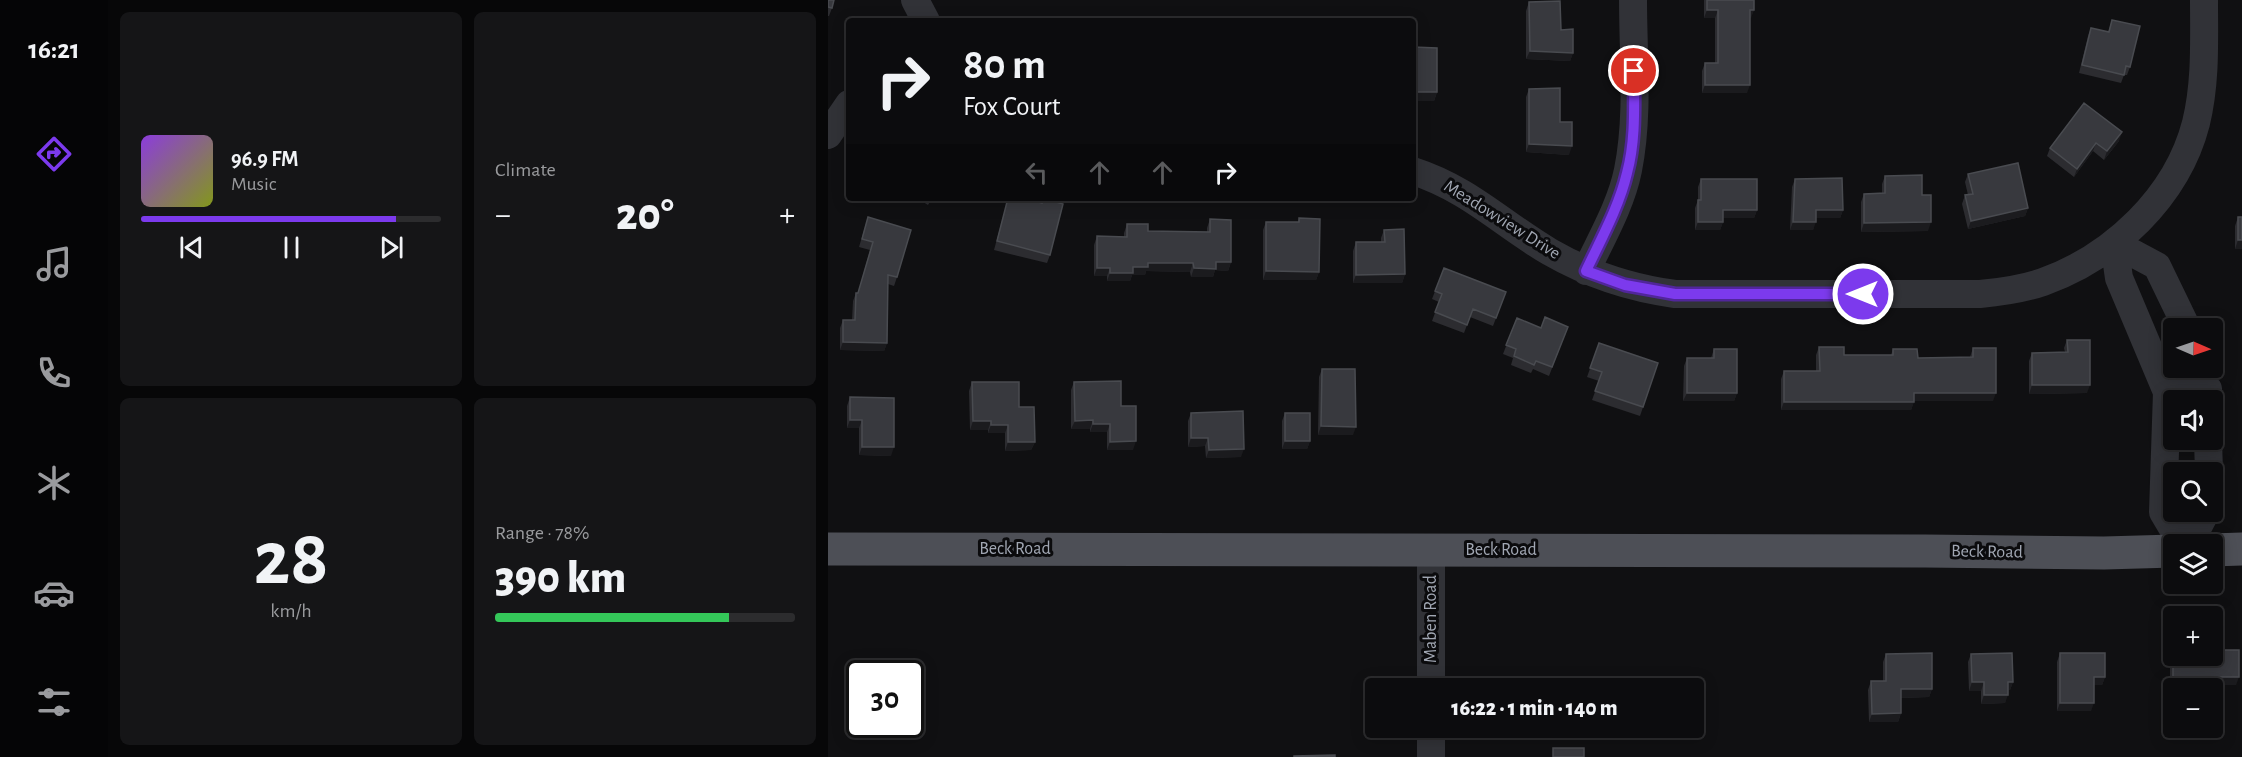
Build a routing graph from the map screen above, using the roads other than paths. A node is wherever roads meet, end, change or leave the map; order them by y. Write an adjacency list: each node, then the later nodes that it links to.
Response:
1 (915, 0): 4 (street)
2 (1633, 0): 9 (street)
3 (2204, 0): 8 (street, Meadowview Drive)
4 (924, 18)
5 (846, 108): 6 (street)
6 (828, 135)
7 (1416, 172): 9 (street, Meadowview Drive)
8 (2114, 243): 9 (street, Meadowview Drive); 10 (street); 12 (street)
9 (1586, 271)
10 (2182, 318)
11 (2206, 386): 13 (street)
12 (2166, 390)
13 (2180, 390)
14 (2165, 450): 15 (street)
15 (2176, 534)
16 (828, 549): 18 (main road, Beck Road)
17 (2242, 549): 20 (main road)
18 (1431, 550): 19 (main road, Beck Road); 21 (street, Maben Road)
19 (2163, 550)
20 (2223, 550)
21 (1431, 678)
22 (1431, 738): 23 (street)
23 (1431, 757)

